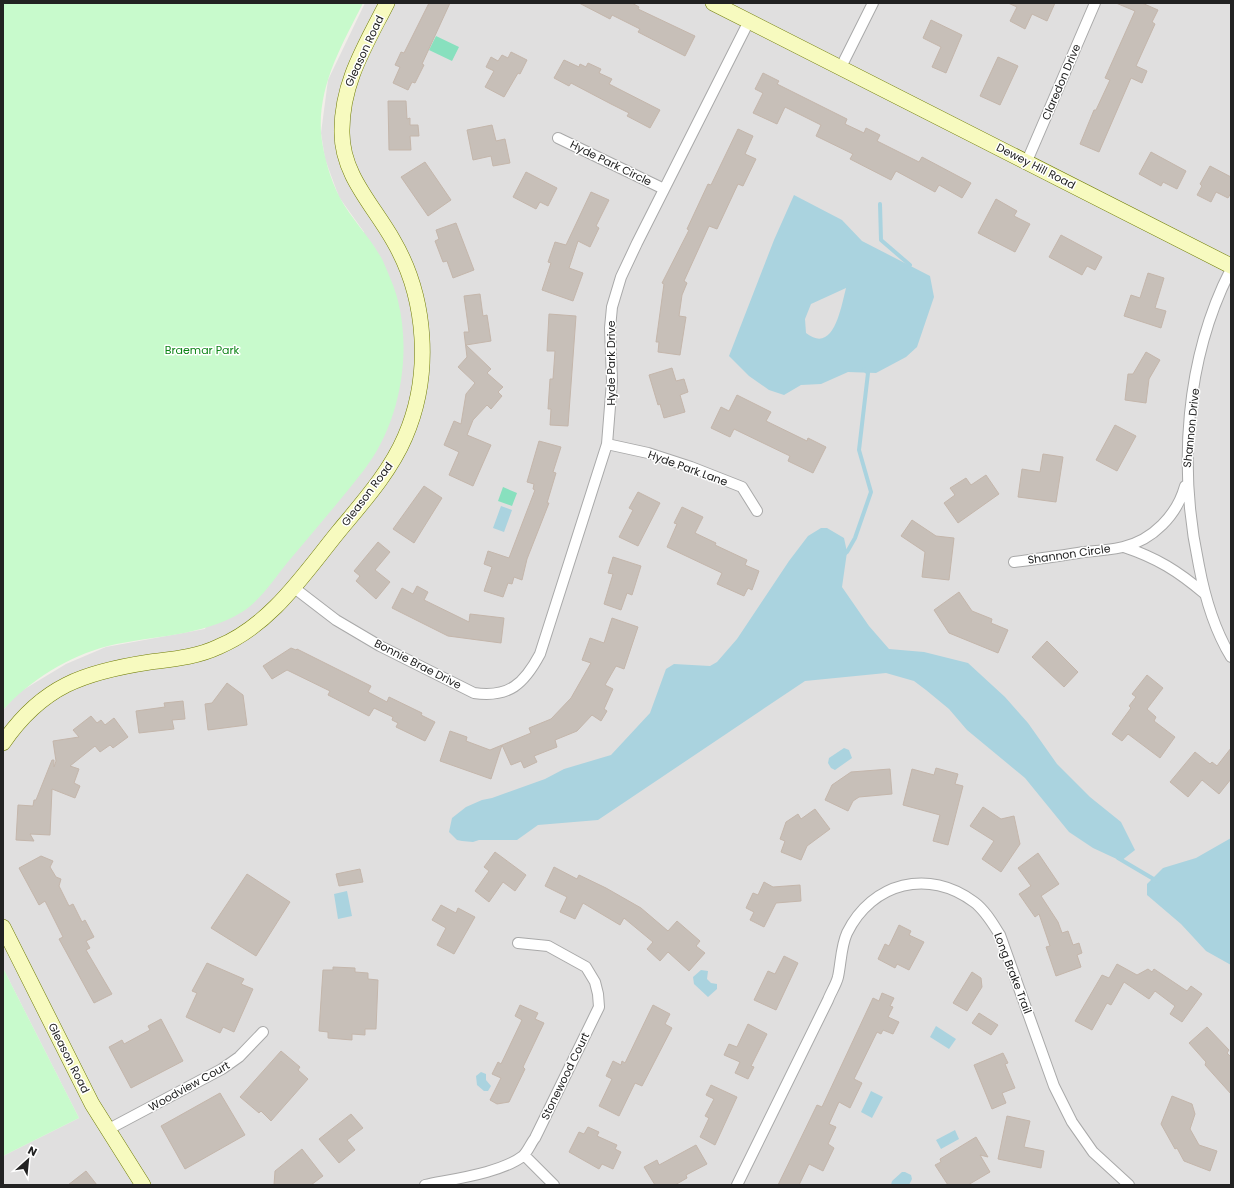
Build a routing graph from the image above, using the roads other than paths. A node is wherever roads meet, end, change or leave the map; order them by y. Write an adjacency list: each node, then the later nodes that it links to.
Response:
1 (387, 3): 17 (street, Gleason Road)
2 (713, 3): 5 (street, Dewey Hill Road)
3 (873, 3): 6 (street)
4 (1095, 3): 8 (street, Claredon Drive)
5 (749, 21): 6 (street, Dewey Hill Road); 9 (street, Hyde Park Drive)
6 (841, 67): 8 (street, Dewey Hill Road)
7 (558, 138): 9 (street, Hyde Park Circle)
8 (1027, 161): 10 (street, Dewey Hill Road)
9 (664, 189): 12 (street, Hyde Park Drive)
10 (1231, 266)
11 (1231, 269): 13 (street, Shannon Drive)
12 (607, 444): 14 (street, Hyde Park Lane); 19 (street, Hyde Park Drive)
13 (1186, 480): 15 (street, Shannon Circle); 18 (street, Shannon Drive)
14 (757, 511)
15 (1124, 547): 16 (street, Shannon Circle); 18 (street, Shannon Circle)
16 (1014, 562)
17 (293, 587): 19 (street, Bonnie Brae Drive); 21 (street, Gleason Road)
18 (1205, 594): 20 (street, Shannon Drive)
19 (540, 654)
20 (1231, 657)
21 (3, 743)
22 (3, 927): 25 (street, Gleason Road)
23 (518, 943): 26 (street, Stonewood Court)
24 (263, 1032): 25 (street, Woodview Court)
25 (107, 1130): 27 (street, Gleason Road)
26 (524, 1154): 28 (street, Stonewood Court); 29 (street)
27 (143, 1185)
28 (425, 1185)
29 (554, 1185)
30 (736, 1185): 31 (street, Long Brake Trail)
31 (1129, 1185)

